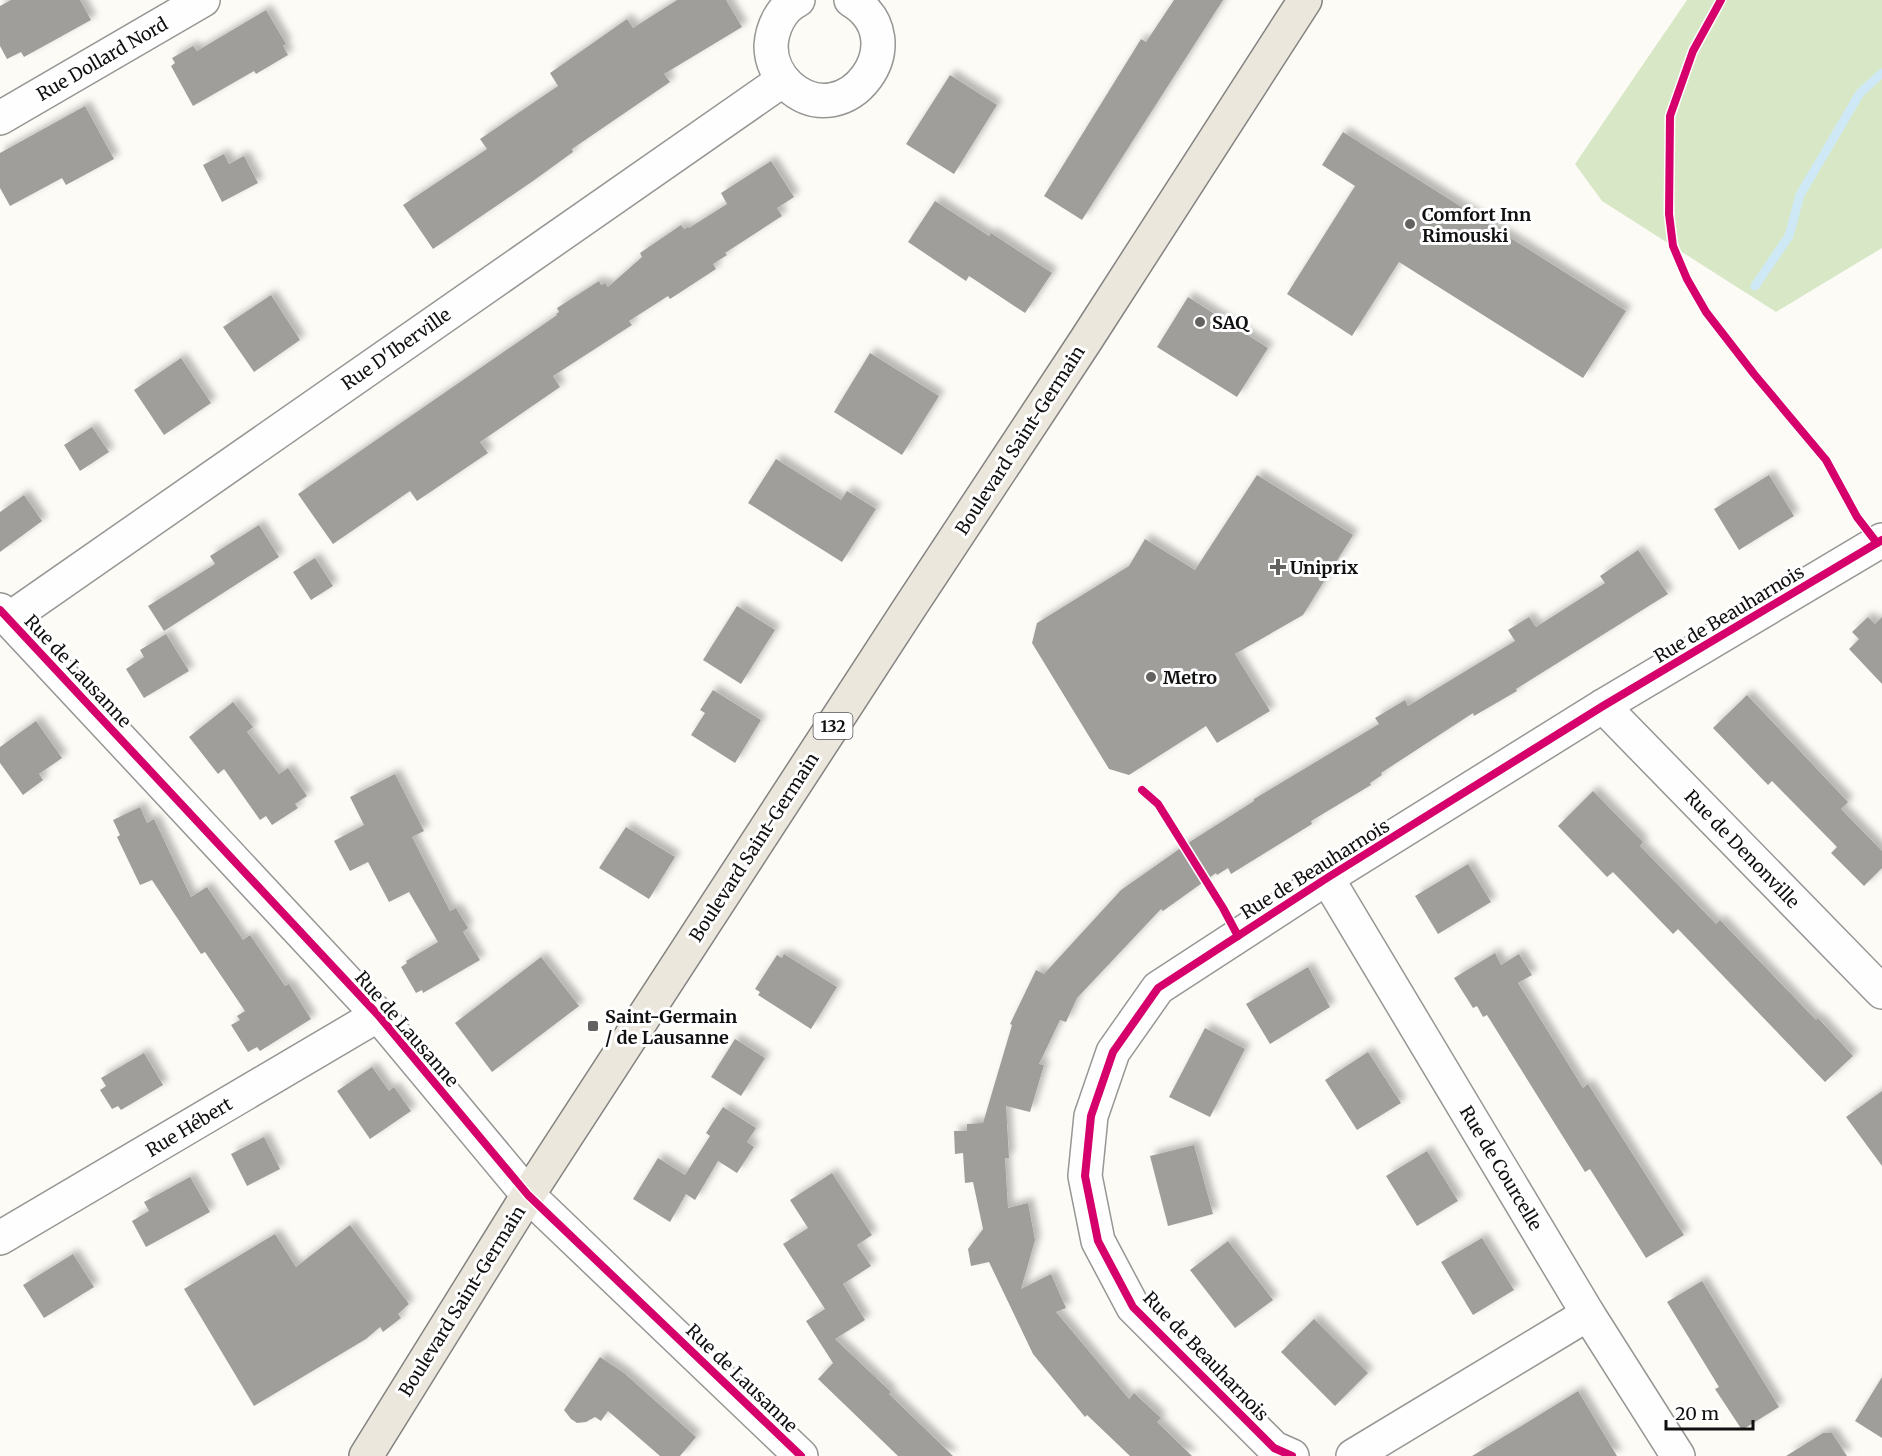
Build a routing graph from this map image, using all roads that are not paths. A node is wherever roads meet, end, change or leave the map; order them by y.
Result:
1 (203, 0) edge
2 (798, 0) edge
3 (851, 0) edge
4 (1305, 0) edge
5 (783, 80) junction
6 (0, 118) edge
7 (1882, 540) edge
8 (4, 615) edge
9 (1603, 706) junction
10 (1327, 878) junction
11 (1882, 992) edge
12 (378, 1015) junction
13 (528, 1195) junction
14 (0, 1238) edge
15 (1588, 1314) junction
16 (366, 1456) edge
17 (801, 1456) edge
18 (1292, 1456) edge
19 (1353, 1456) edge
20 (1678, 1456) edge

1 - 6 street, Rue Dollard Nord
2 - 5 street
3 - 5 street
4 - 13 main road, Boulevard Saint-Germain / 132
5 - 8 street, Rue D'Iberville
7 - 9 street, Rue de Beauharnois
8 - 12 street, Rue de Lausanne
9 - 10 street, Rue de Beauharnois
9 - 11 street, Rue de Denonville
10 - 15 street, Rue de Courcelle
10 - 18 street, Rue de Beauharnois
12 - 13 street, Rue de Lausanne
12 - 14 street, Rue Hébert
13 - 16 main road, Boulevard Saint-Germain / 132
13 - 17 street, Rue de Lausanne
15 - 19 street
15 - 20 street, Rue de Courcelle

